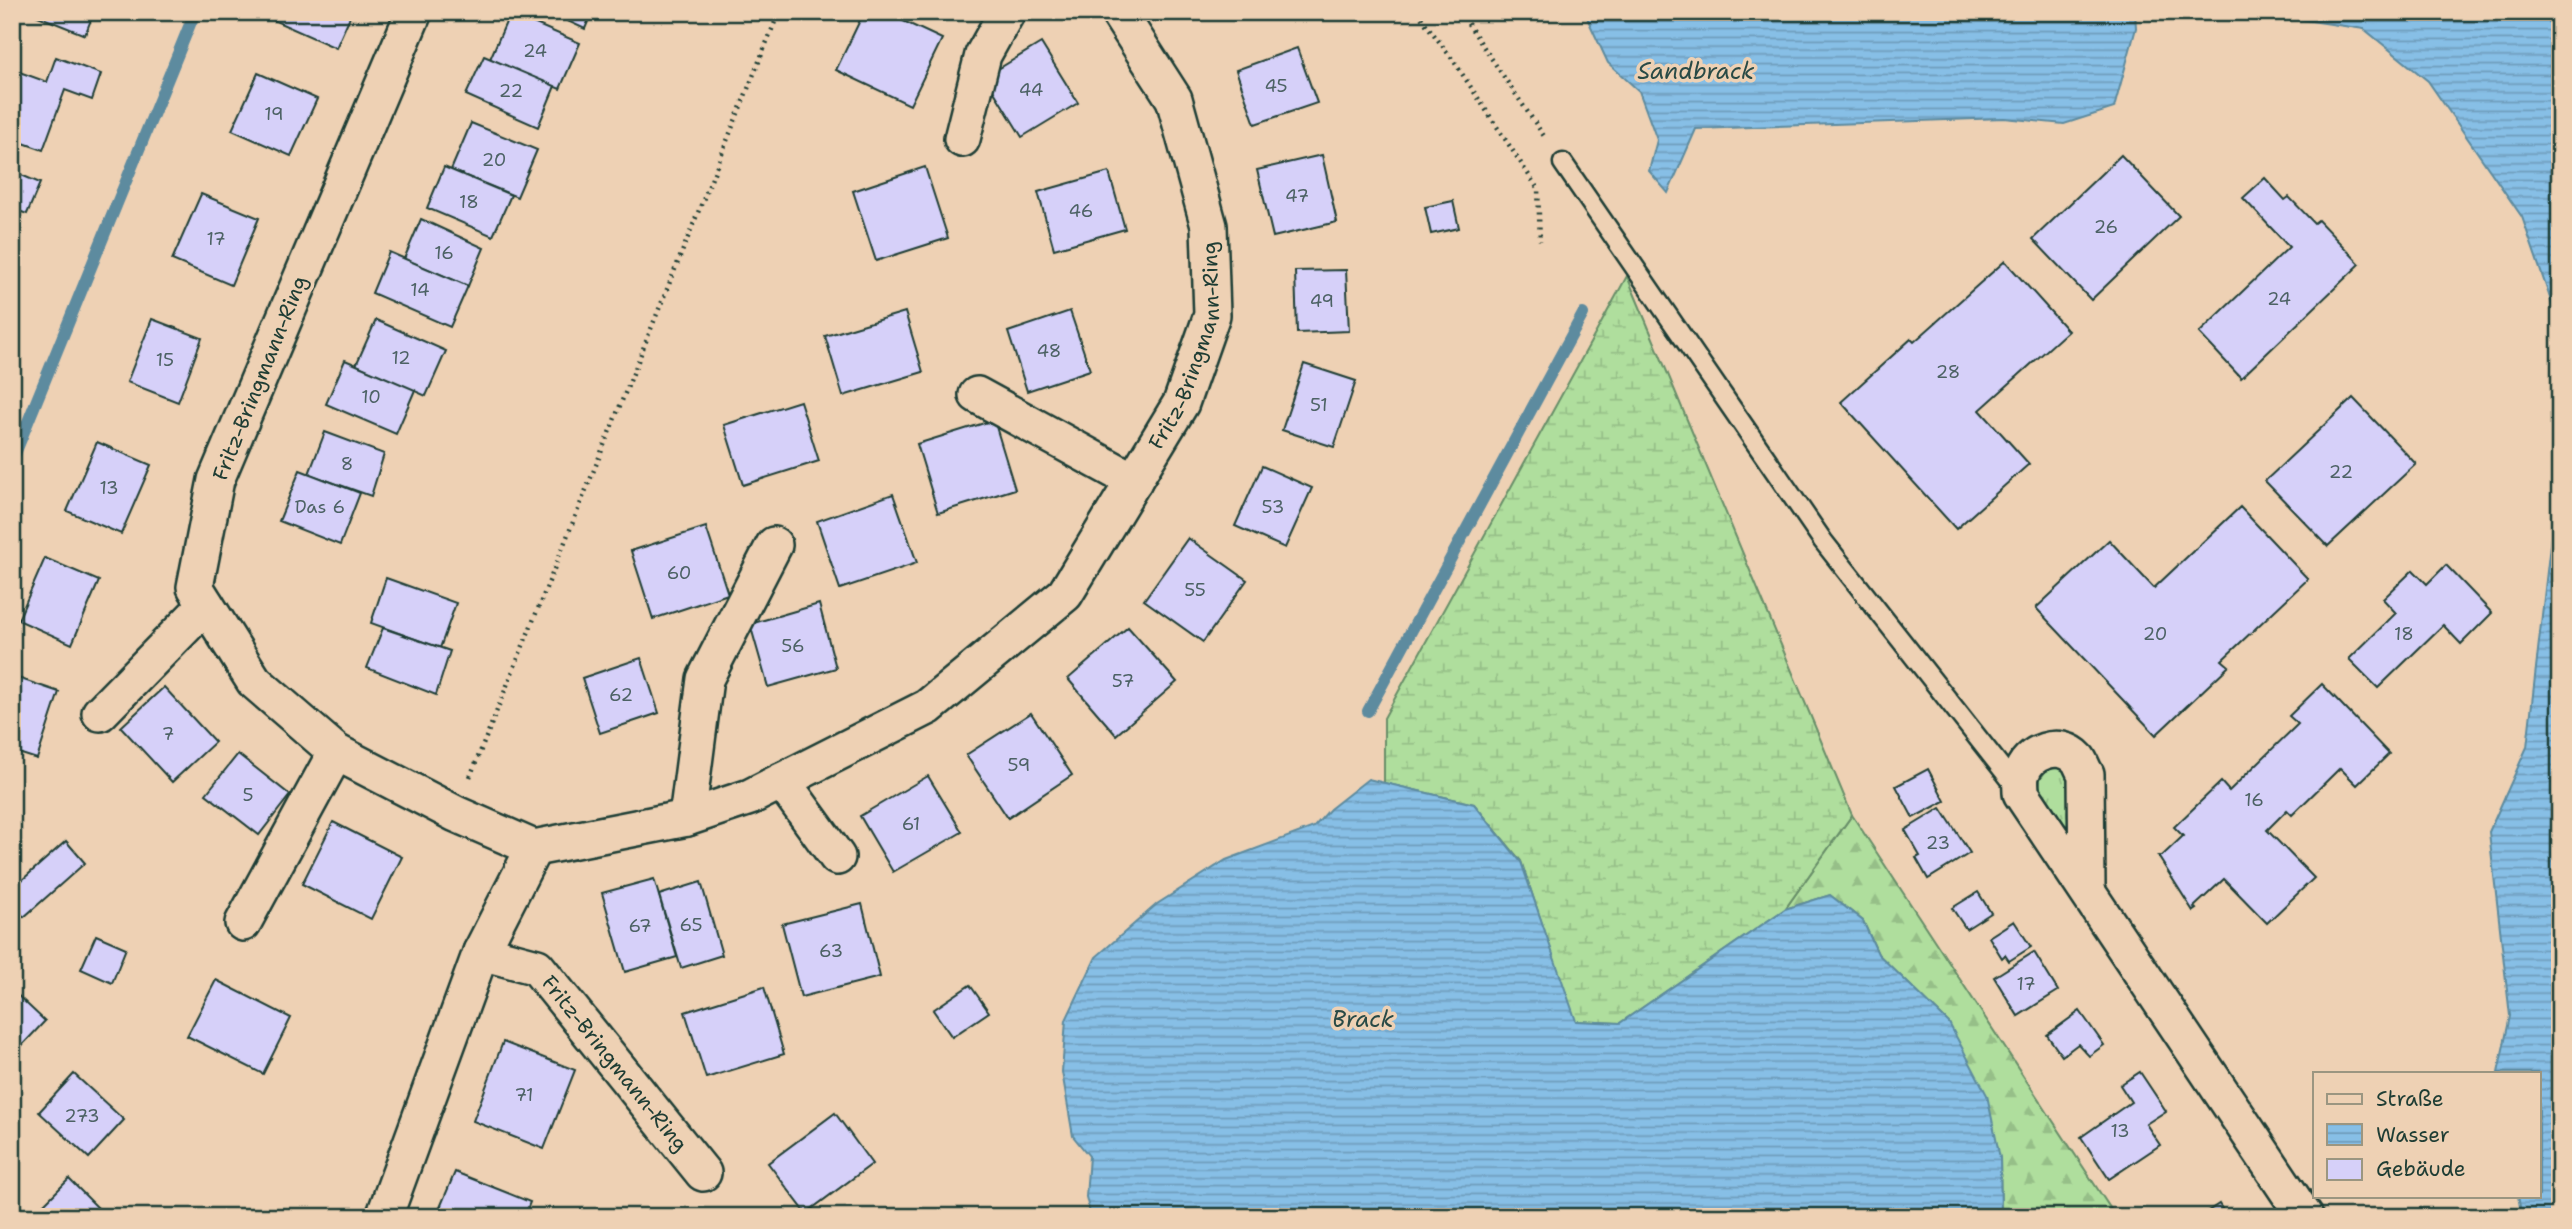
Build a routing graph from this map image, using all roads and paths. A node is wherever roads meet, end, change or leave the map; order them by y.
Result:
1 (414, 12) edge
2 (779, 12) edge
3 (1007, 12) edge
4 (1118, 12) edge
5 (1417, 12) edge
6 (1460, 12) edge
7 (962, 139) dead end
8 (1563, 163) joint
9 (1540, 241) dead end
10 (977, 396) dead end
11 (1134, 481) junction
12 (774, 545) dead end
13 (206, 606) junction
14 (100, 713) dead end
15 (336, 752) junction
16 (782, 780) junction
17 (2021, 793) junction
18 (456, 814) junction
19 (687, 818) junction
20 (534, 848) junction
21 (837, 857) dead end
22 (2087, 889) junction
23 (243, 923) dead end
24 (481, 952) junction
25 (703, 1173) dead end
26 (384, 1217) edge
27 (2305, 1217) edge

1 - 13 street, Fritz-Bringmann-Ring
2 - 18 path
3 - 7 street
4 - 11 street, Fritz-Bringmann-Ring
5 - 9 path
6 - 8 path
8 - 17 lane
10 - 11 street
11 - 16 street, Fritz-Bringmann-Ring
12 - 19 street
13 - 14 street
13 - 15 street, Fritz-Bringmann-Ring
15 - 18 street, Fritz-Bringmann-Ring
15 - 23 street
16 - 19 street, Fritz-Bringmann-Ring
16 - 21 street
17 - 22 street
17 - 22 street
18 - 20 street, Fritz-Bringmann-Ring
19 - 20 street, Fritz-Bringmann-Ring
20 - 24 street
22 - 27 street
24 - 25 street, Fritz-Bringmann-Ring
24 - 26 street

